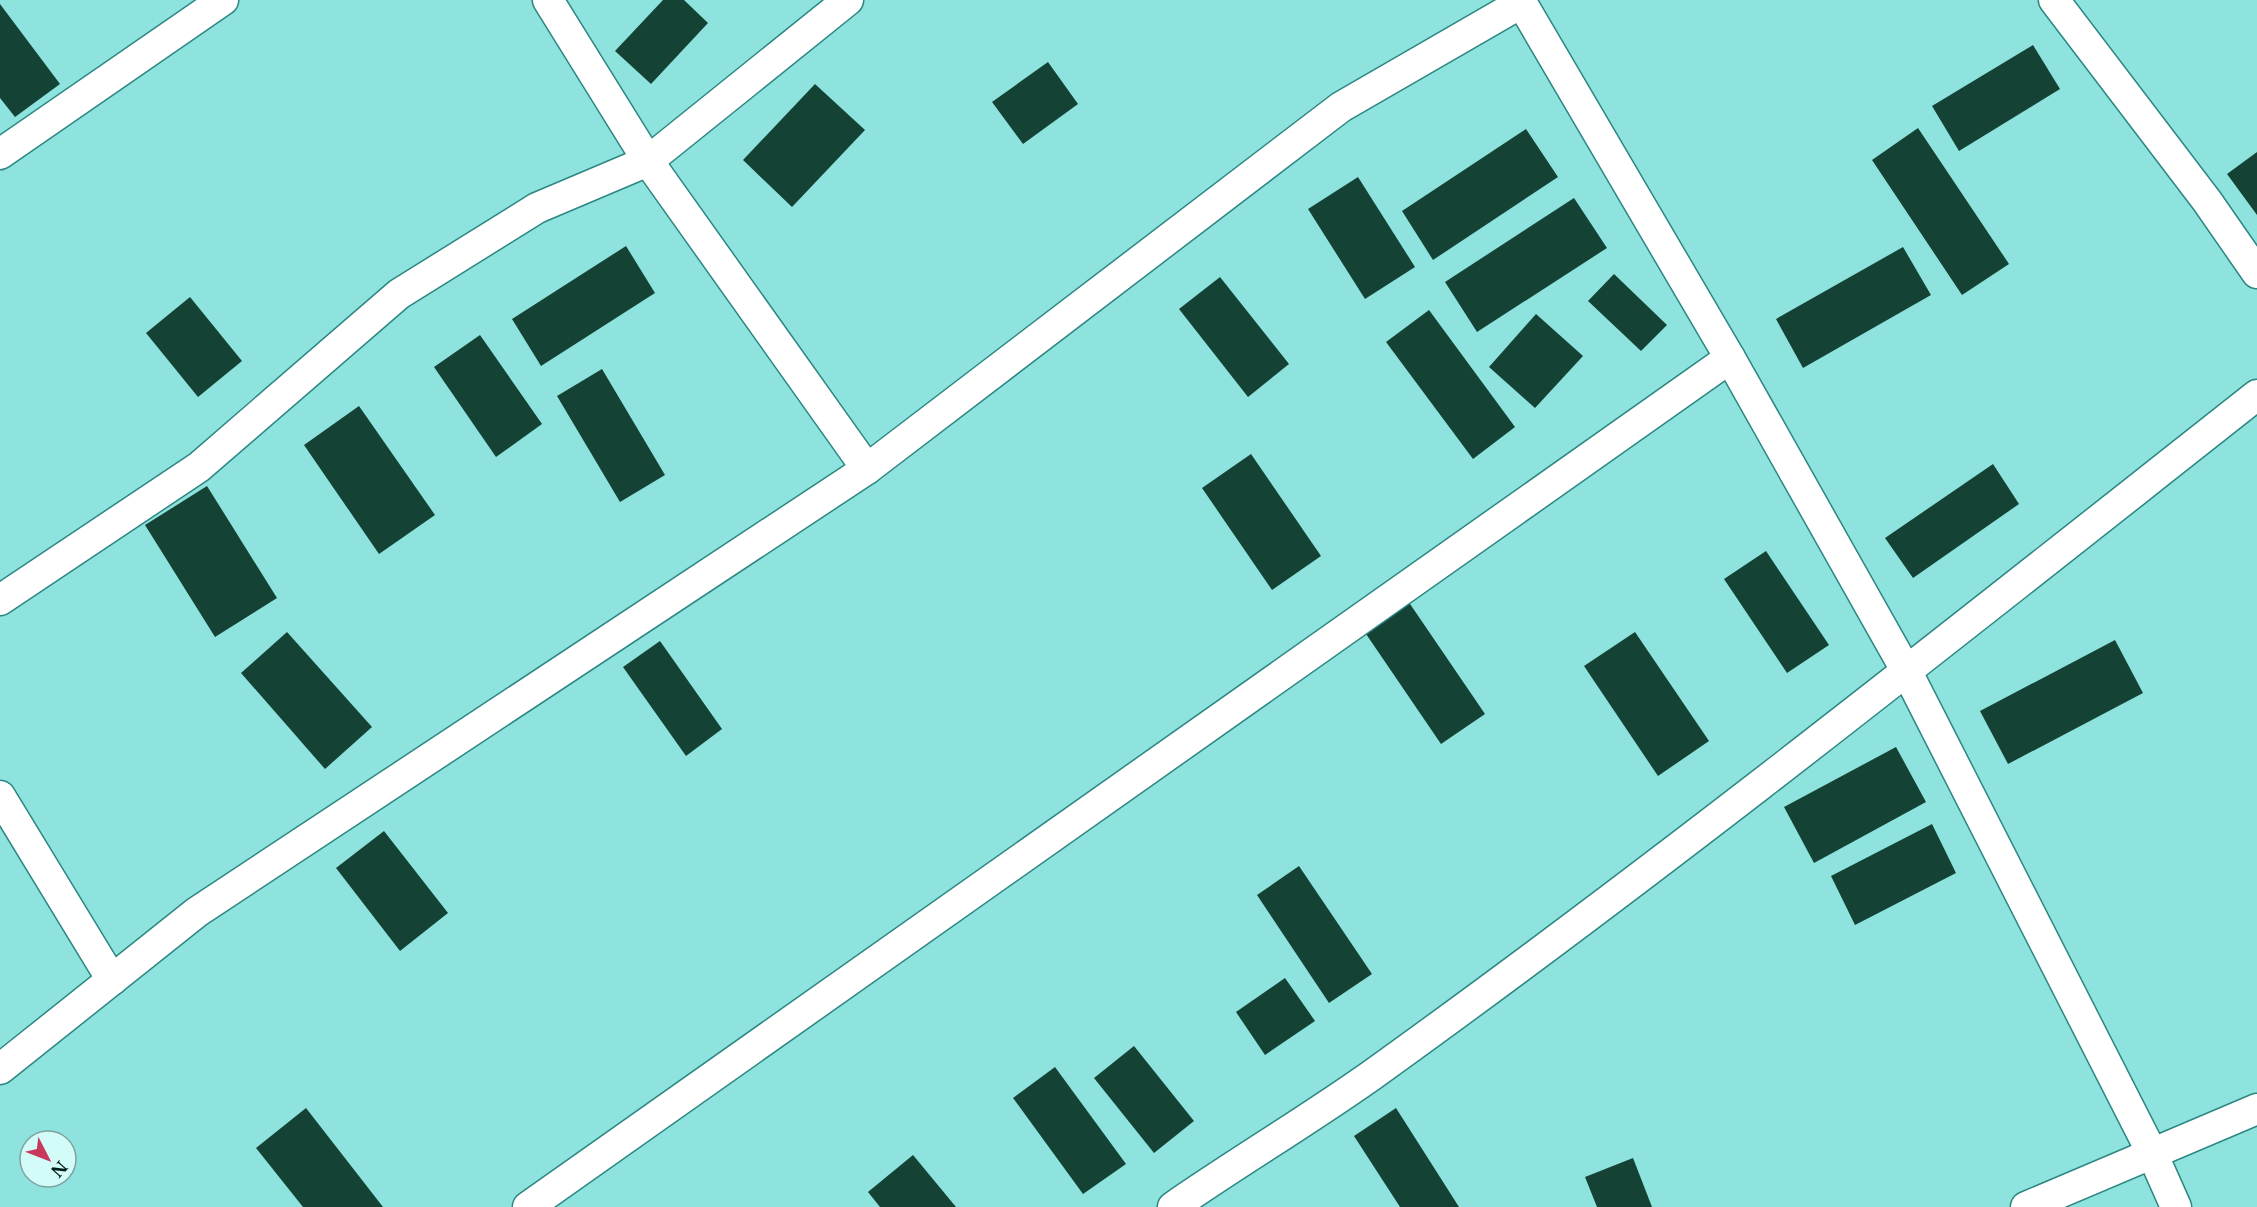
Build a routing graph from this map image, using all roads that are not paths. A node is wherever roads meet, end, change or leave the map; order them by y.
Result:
1 (223, 0) edge
2 (548, 0) edge
3 (848, 0) edge
4 (2054, 0) edge
5 (1520, 1) edge
6 (0, 154) edge
7 (648, 160) junction
8 (2257, 273) edge
9 (1730, 358) junction
10 (2257, 395) edge
11 (867, 469) junction
12 (0, 600) edge
13 (1907, 672) junction
14 (0, 796) edge
15 (112, 980) junction
16 (0, 1070) edge
17 (2257, 1109) edge
18 (2152, 1153) junction
19 (528, 1207) edge
20 (1173, 1207) edge
21 (2026, 1207) edge
22 (2176, 1207) edge

1 - 6 street
2 - 7 street
3 - 7 street
4 - 8 street
5 - 9 street
5 - 11 street
7 - 11 street
7 - 12 street
9 - 13 street
9 - 19 street
10 - 13 street
11 - 15 street
13 - 18 street
13 - 20 street
14 - 15 street
15 - 16 street
17 - 18 street
18 - 21 street
18 - 22 street

